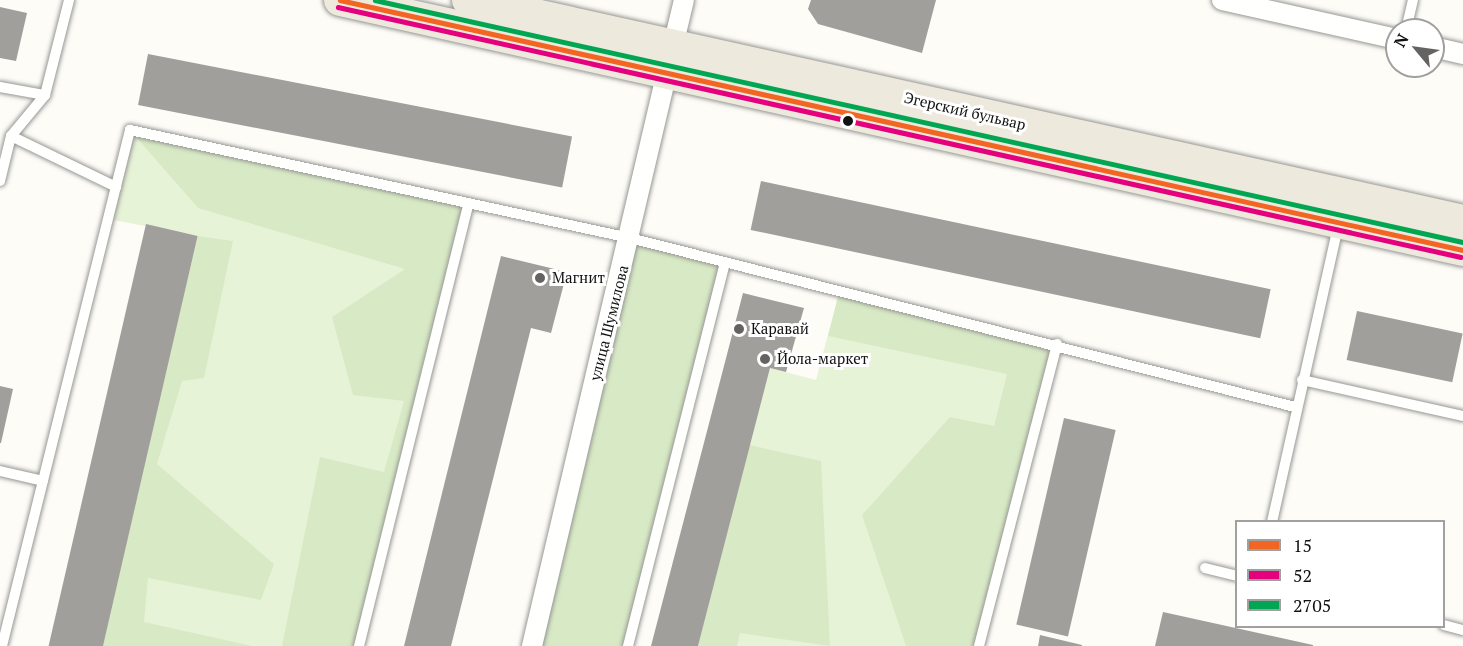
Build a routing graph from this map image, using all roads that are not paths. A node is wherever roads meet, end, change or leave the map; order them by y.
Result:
1 (69, 0) edge
2 (340, 0) edge
3 (468, 0) edge
4 (684, 0) edge
5 (1222, 0) edge
6 (1413, 0) edge
7 (1409, 18) edge
8 (1385, 36) edge
9 (1445, 50) edge
10 (1463, 54) edge
11 (670, 59) junction
12 (0, 87) edge
13 (45, 96) junction
14 (11, 136) junction
15 (0, 181) edge
16 (116, 187) junction
17 (469, 203) junction
18 (1342, 209) junction
19 (1463, 221) edge
20 (630, 238) junction
21 (1463, 250) edge
22 (725, 262) junction
23 (1057, 344) junction
24 (1302, 380) junction
25 (1295, 407) junction
26 (1463, 416) edge
27 (0, 471) edge
28 (43, 481) junction
29 (1272, 520) edge
30 (1205, 568) dead end
31 (1235, 576) edge
32 (1445, 626) edge
33 (1463, 630) edge
34 (2, 646) edge
35 (359, 646) edge
36 (532, 646) edge
37 (628, 646) edge
38 (979, 646) edge

1 - 13 lane
2 - 11 main road, Эгерский бульвар
3 - 11 main road, Эгерский бульвар
4 - 11 street, улица Шумилова
5 - 8 street
6 - 7 lane
9 - 10 street
11 - 18 main road, Эгерский бульвар
11 - 20 street, улица Шумилова
12 - 13 lane
13 - 14 lane
14 - 15 lane
14 - 16 lane
16 - 17 lane
16 - 28 lane
17 - 20 lane
17 - 35 lane
18 - 19 main road, Эгерский бульвар
18 - 21 main road, Эгерский бульвар
18 - 24 lane
20 - 22 lane
20 - 36 street, улица Шумилова
22 - 23 lane
22 - 37 lane
23 - 25 lane
23 - 38 lane
24 - 25 lane
24 - 26 lane
25 - 29 lane
27 - 28 lane
28 - 34 lane
30 - 31 lane
32 - 33 lane

